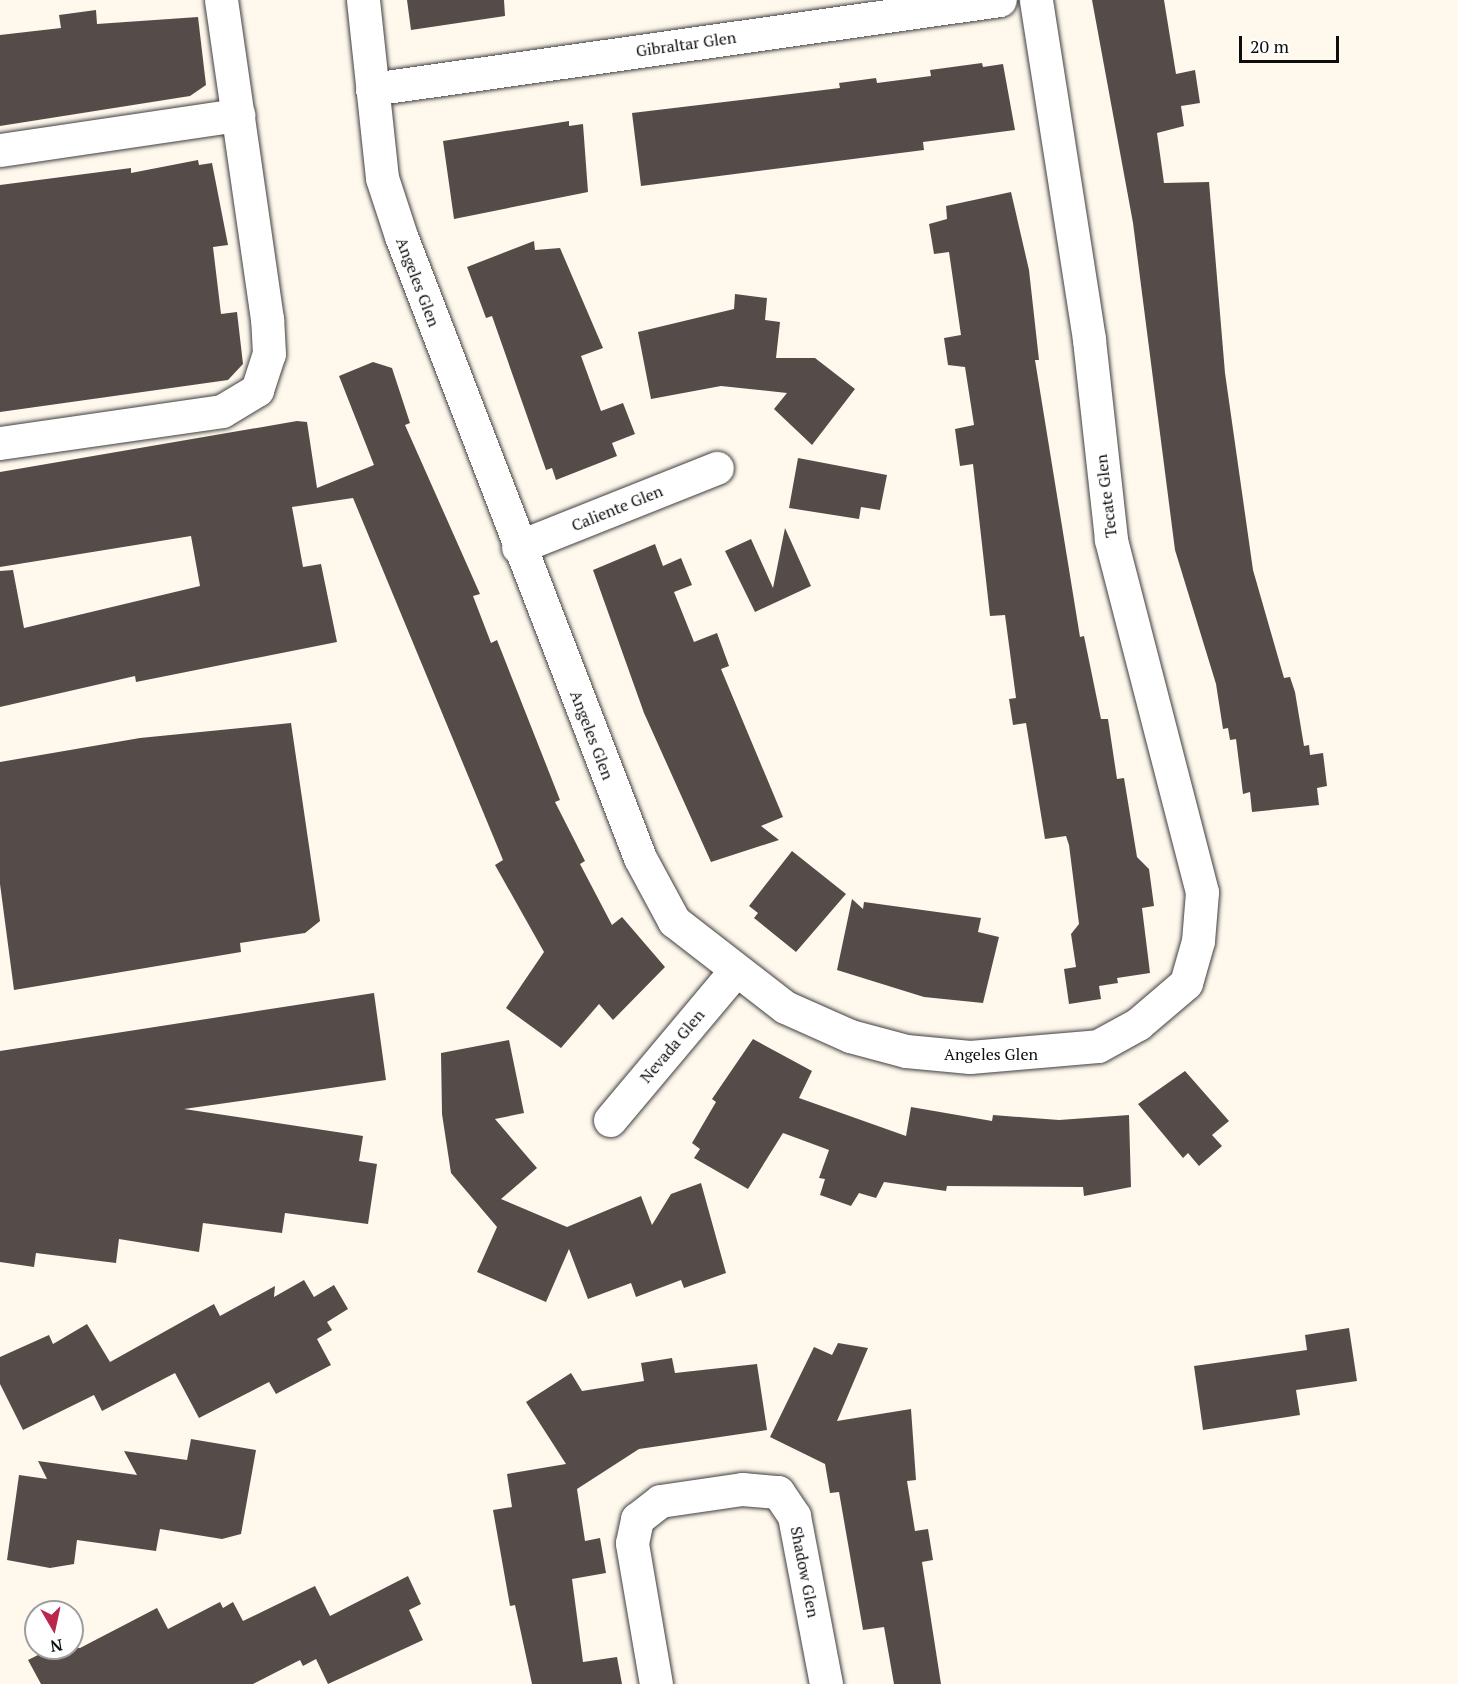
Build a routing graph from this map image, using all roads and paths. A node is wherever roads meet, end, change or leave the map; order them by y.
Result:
1 (221, 0) edge
2 (363, 0) edge
3 (1000, 0) edge
4 (1035, 0) edge
5 (372, 89) junction
6 (238, 115) junction
7 (0, 150) edge
8 (0, 443) edge
9 (717, 468) dead end
10 (518, 547) junction
11 (734, 972) junction
12 (1186, 983) joint
13 (610, 1120) dead end
14 (656, 1684) edge
15 (826, 1684) edge

1 - 6 street
2 - 5 street, Angeles Glen
3 - 5 street, Gibraltar Glen
4 - 12 street, Tecate Glen
5 - 10 street, Angeles Glen
6 - 7 street
6 - 8 street
9 - 10 street, Caliente Glen
10 - 11 street, Angeles Glen
11 - 12 street, Angeles Glen
11 - 13 street, Nevada Glen
14 - 15 street, Shadow Glen

